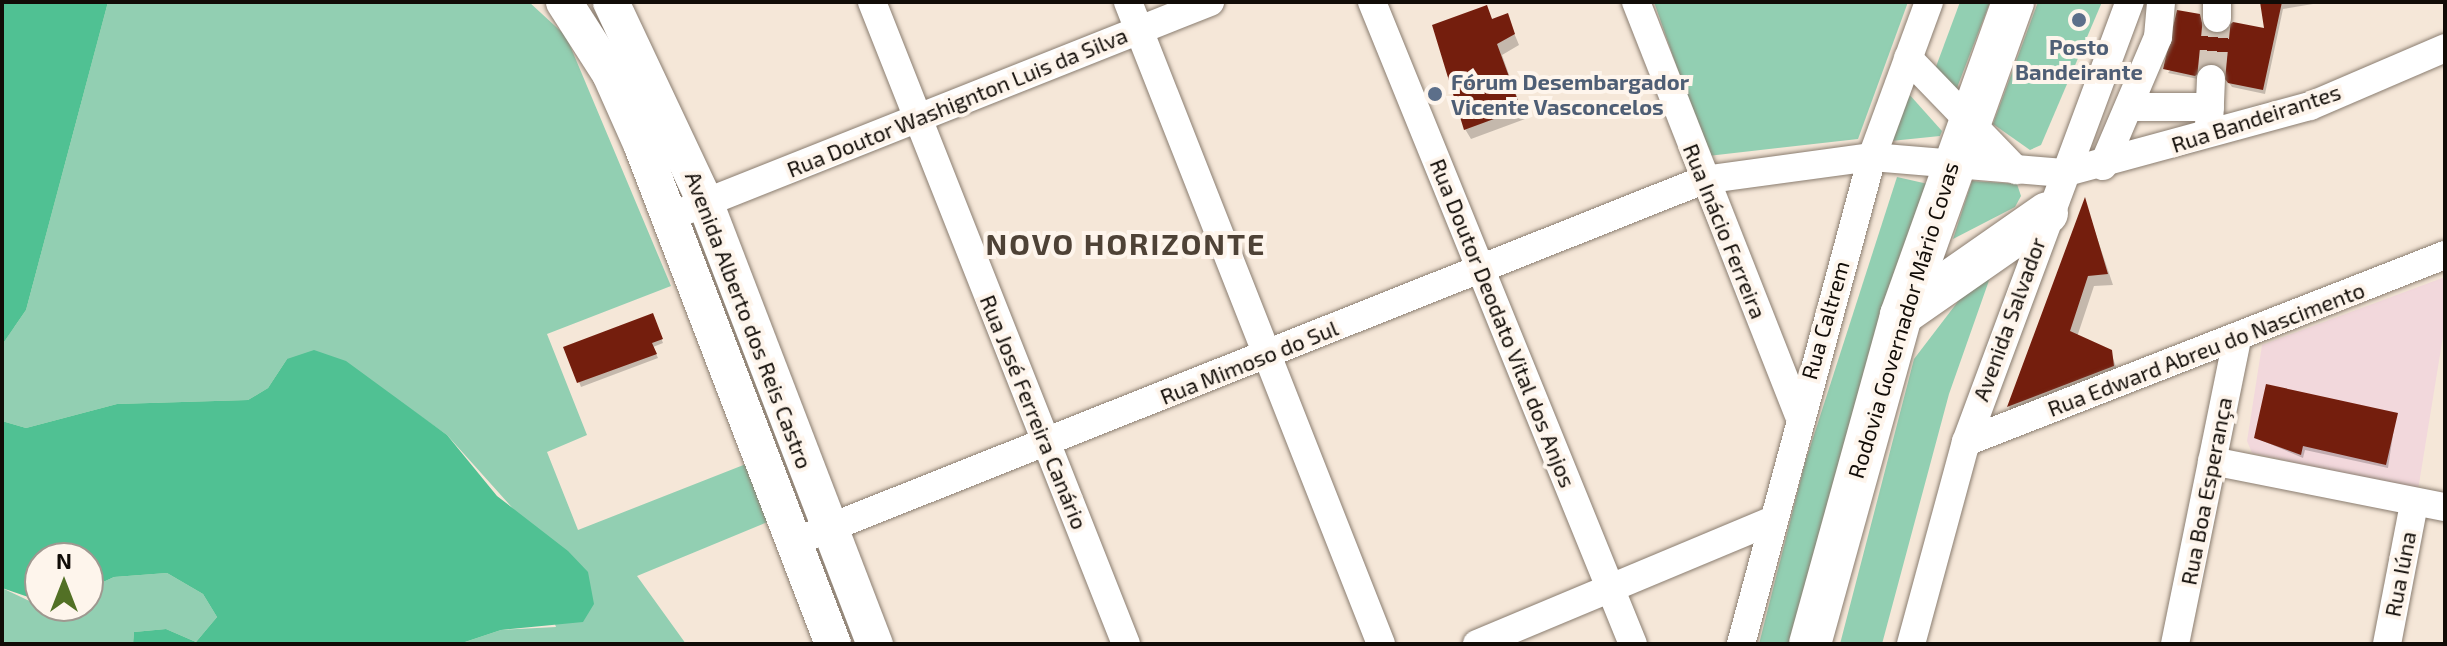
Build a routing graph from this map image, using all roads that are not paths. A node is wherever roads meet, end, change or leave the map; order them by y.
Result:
1 (611, 2) edge
2 (872, 2) edge
3 (1128, 2) edge
4 (1210, 2) edge
5 (1372, 2) edge
6 (1636, 2) edge
7 (1929, 2) edge
8 (2013, 2) edge
9 (2130, 2) edge
10 (2161, 2) edge
11 (571, 4) edge
12 (1139, 30) junction
13 (2445, 48) edge
14 (1908, 58) junction
15 (2132, 107) junction
16 (2210, 107) junction
17 (917, 119) junction
18 (1966, 123) junction
19 (1872, 157) junction
20 (1952, 163) junction
21 (2103, 166) junction
22 (2016, 170) junction
23 (2063, 173) junction
24 (1703, 180) junction
25 (705, 202) junction
26 (2047, 213) junction
27 (671, 217) junction
28 (2445, 255) edge
29 (1481, 268) junction
30 (1901, 315) junction
31 (2237, 338) junction
32 (1264, 355) junction
33 (1798, 414) junction
34 (1966, 442) junction
35 (1048, 444) junction
36 (2212, 461) junction
37 (2414, 504) junction
38 (2445, 507) edge
39 (1773, 520) junction
40 (830, 528) junction
41 (794, 542) junction
42 (1610, 590) junction
43 (833, 644) edge
44 (875, 644) edge
45 (1126, 644) edge
46 (1381, 644) edge
47 (1477, 644) edge
48 (1633, 644) edge
49 (1741, 644) edge
50 (1810, 644) edge
51 (1911, 644) edge
52 (2175, 644) edge
53 (2387, 644) edge

1 - 25 main road, Avenida Alberto dos Reis Castro
2 - 17 street, Rua José Ferreira Canário
3 - 12 street
4 - 12 street, Rua Doutor Washignton Luis da Silva
5 - 29 street, Rua Doutor Deodato Vital dos Anjos
6 - 24 street, Rua Inácio Ferreira
7 - 14 street, Rua Caltrem
8 - 18 highway, Rodovia Governador Mário Covas
9 - 23 street, Avenida Salvador
10 - 15 street
11 - 27 main road, Avenida Alberto dos Reis Castro
12 - 17 street, Rua Doutor Washignton Luis da Silva
12 - 32 street
13 - 16 street, Rua Bandeirantes
14 - 18 street
14 - 19 street, Rua Caltrem
15 - 16 street
15 - 21 street
16 - 21 street, Rua Bandeirantes
17 - 25 street, Rua Doutor Washignton Luis da Silva
17 - 35 street, Rua José Ferreira Canário
18 - 20 highway, Rodovia Governador Mário Covas
18 - 22 street
19 - 20 street, Rua Bandeirantes
19 - 24 street, Rua Mimoso do Sul
19 - 33 street, Rua Caltrem
20 - 22 street, Rua Bandeirantes
20 - 30 highway, Rodovia Governador Mário Covas
21 - 23 street, Rua Bandeirantes
22 - 23 street, Rua Bandeirantes
23 - 26 street, Avenida Salvador
24 - 29 street, Rua Mimoso do Sul
24 - 33 street, Rua Inácio Ferreira
25 - 27 street, Rua Doutor Washignton Luis da Silva
25 - 40 main road, Avenida Alberto dos Reis Castro
26 - 30 highway
26 - 34 street, Avenida Salvador
27 - 41 main road, Avenida Alberto dos Reis Castro
28 - 31 street, Rua Edward Abreu do Nascimento
29 - 32 street, Rua Mimoso do Sul
29 - 42 street, Rua Doutor Deodato Vital dos Anjos
30 - 50 highway, Rodovia Governador Mário Covas
31 - 34 street, Rua Edward Abreu do Nascimento
31 - 36 street, Rua Boa Esperança
32 - 35 street, Rua Mimoso do Sul
32 - 46 street
33 - 39 street, Rua Caltrem
34 - 51 street, Avenida Salvador
35 - 40 street, Rua Mimoso do Sul
35 - 45 street, Rua José Ferreira Canário
36 - 37 street
36 - 52 street, Rua Boa Esperança
37 - 38 street
37 - 53 street, Rua Iúna
39 - 42 street
39 - 49 street, Rua Caltrem
40 - 41 street, Rua Mimoso do Sul
40 - 44 main road, Avenida Alberto dos Reis Castro
41 - 43 main road, Avenida Alberto dos Reis Castro
42 - 47 street
42 - 48 street, Rua Doutor Deodato Vital dos Anjos

